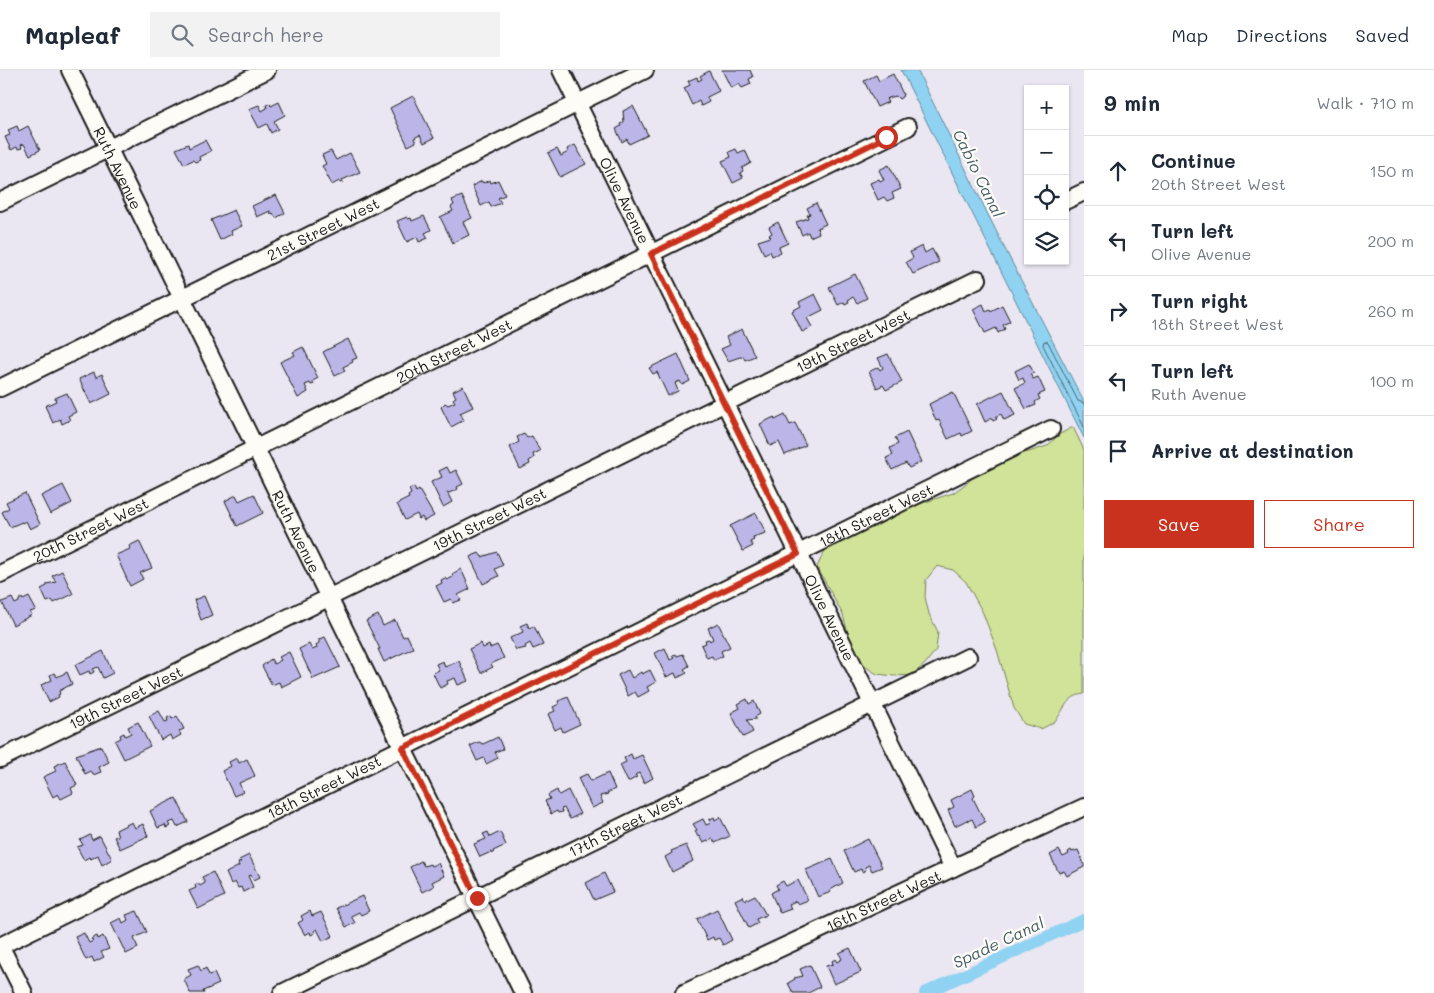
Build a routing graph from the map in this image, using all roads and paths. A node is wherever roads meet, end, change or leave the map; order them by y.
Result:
1 (70, 70) edge
2 (267, 70) edge
3 (561, 70) edge
4 (645, 70) edge
5 (577, 104) junction
6 (908, 127) dead end
7 (108, 148) junction
8 (1084, 192) edge
9 (1069, 199) edge
10 (0, 202) edge
11 (651, 254) junction
12 (978, 279) dead end
13 (182, 298) junction
14 (0, 388) edge
15 (725, 404) junction
16 (1052, 429) dead end
17 (256, 448) junction
18 (798, 554) junction
19 (0, 574) edge
20 (329, 598) junction
21 (968, 657) dead end
22 (872, 704) junction
23 (403, 748) junction
24 (0, 759) edge
25 (1084, 807) edge
26 (954, 868) junction
27 (477, 898) junction
28 (0, 946) edge
29 (24, 993) edge
30 (282, 993) edge
31 (523, 993) edge
32 (684, 993) edge

1 - 7 street, Ruth Avenue
2 - 7 street
3 - 5 street, Olive Avenue
4 - 5 street, 21st Street West
5 - 11 street, Olive Avenue
5 - 13 street, 21st Street West
6 - 11 street, 20th Street West
7 - 10 street
7 - 13 street, Ruth Avenue
8 - 9 street
11 - 15 street, Olive Avenue
11 - 17 street, 20th Street West
12 - 15 street, 19th Street West
13 - 14 street, 21st Street West
13 - 17 street, Ruth Avenue
15 - 18 street, Olive Avenue
15 - 20 street, 19th Street West
16 - 18 street, 18th Street West
17 - 19 street, 20th Street West
17 - 20 street, Ruth Avenue
18 - 22 street, Olive Avenue
18 - 23 street, 18th Street West
20 - 23 street, Ruth Avenue
20 - 24 street, 19th Street West
21 - 22 street, 17th Street West
22 - 26 street, Olive Avenue
22 - 27 street, 17th Street West
23 - 27 street, Ruth Avenue
23 - 28 street, 18th Street West
25 - 26 street, 16th Street West
26 - 32 street, 16th Street West
27 - 30 street, 17th Street West
27 - 31 street, Ruth Avenue
28 - 29 street

